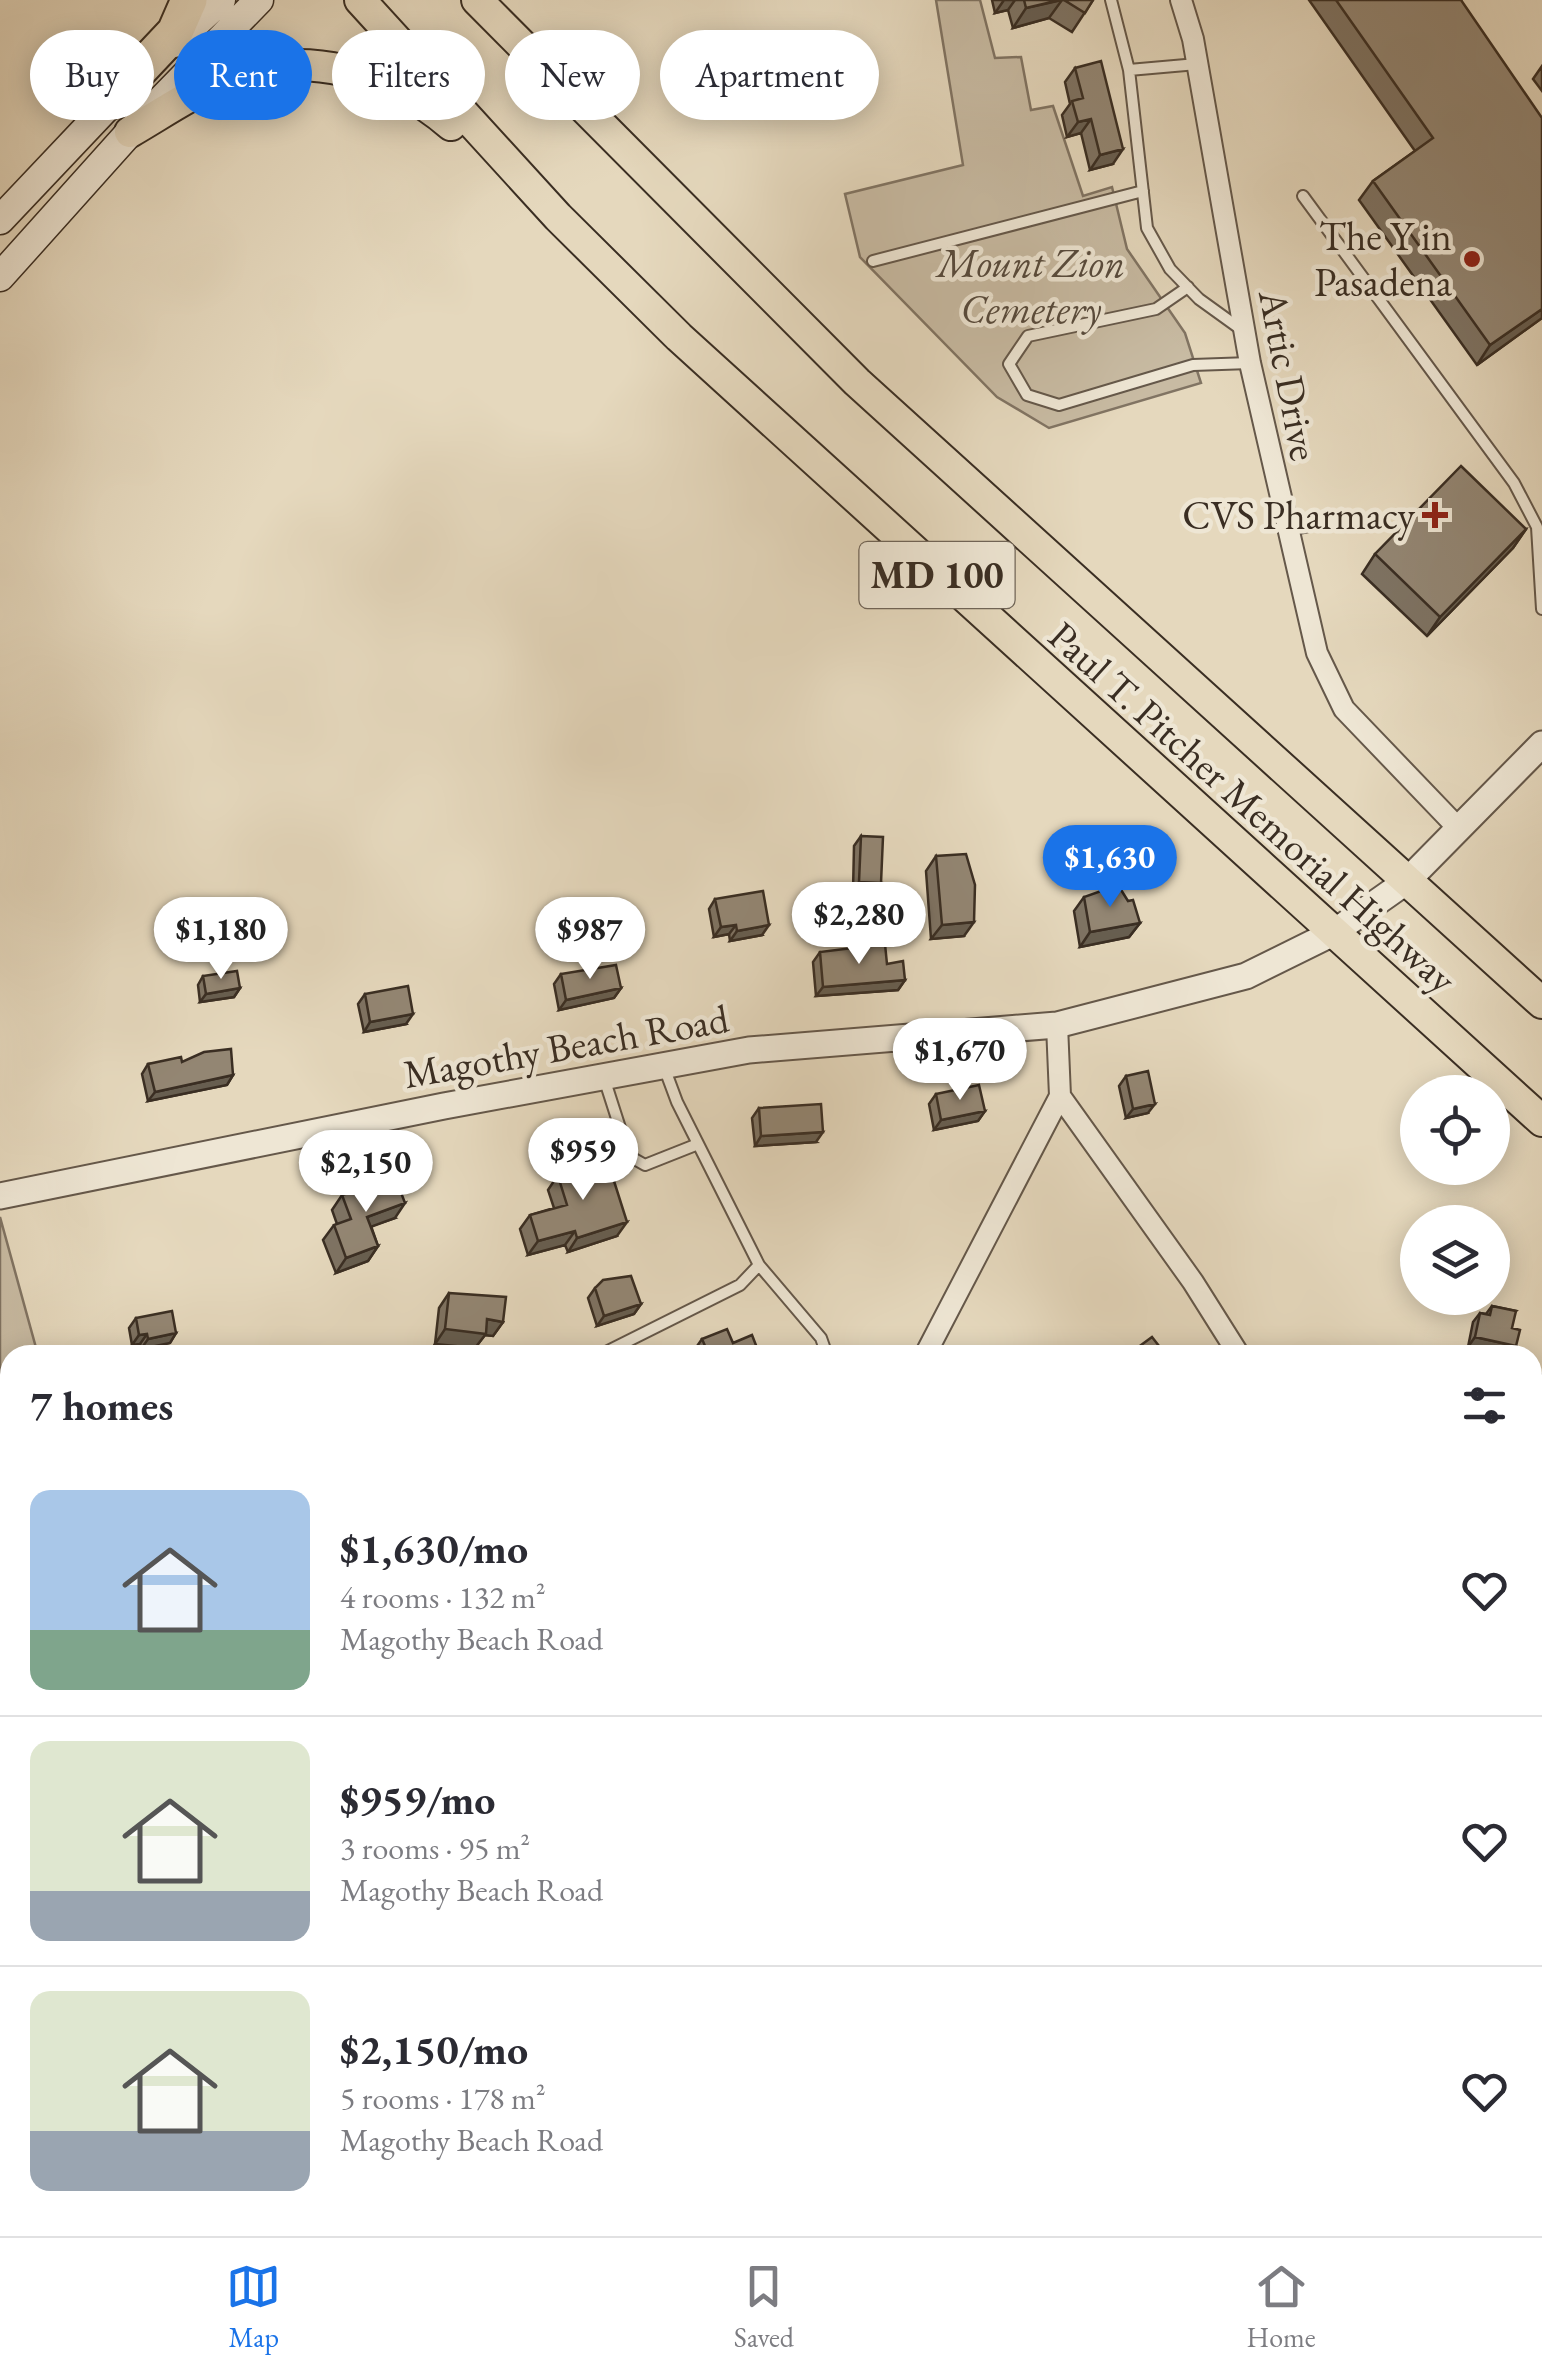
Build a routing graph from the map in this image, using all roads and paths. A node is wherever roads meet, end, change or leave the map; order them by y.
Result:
1 (189, 0) edge
2 (220, 0) edge
3 (259, 0) edge
4 (360, 0) edge
5 (477, 0) edge
6 (503, 0) edge
7 (1110, 0) edge
8 (1181, 0) edge
9 (154, 54) edge
10 (154, 61) edge
11 (1198, 64) junction
12 (1128, 70) junction
13 (92, 120) edge
14 (130, 132) junction
15 (614, 140) junction
16 (1142, 191) junction
17 (1303, 196) dead end
18 (558, 217) junction
19 (0, 220) edge
20 (872, 261) dead end
21 (0, 277) edge
22 (1188, 287) junction
23 (1244, 332) junction
24 (1250, 363) junction
25 (1338, 520) dead end
26 (1286, 530) junction
27 (1542, 609) edge
28 (1542, 744) edge
29 (1460, 830) junction
30 (1407, 881) junction
31 (1333, 933) junction
32 (1542, 1002) edge
33 (1057, 1024) junction
34 (664, 1066) junction
35 (604, 1077) junction
36 (1060, 1096) junction
37 (1542, 1121) edge
38 (698, 1144) junction
39 (0, 1196) edge
40 (759, 1265) junction
41 (620, 1345) edge
42 (823, 1345) edge
43 (930, 1345) edge
44 (1233, 1345) edge

1 - 9 highway
2 - 10 main road
3 - 14 main road
4 - 18 main road, Paul T. Pitcher Memorial Highway / MD 100
5 - 15 main road, Paul T. Pitcher Memorial Highway / MD 100
6 - 15 main road
7 - 12 lane
8 - 11 street, Artic Drive
11 - 12 lane
11 - 23 street, Artic Drive
12 - 16 lane
13 - 19 main road
14 - 18 main road
14 - 21 main road
15 - 30 main road, Paul T. Pitcher Memorial Highway / MD 100
16 - 20 lane
16 - 22 lane
17 - 27 lane
18 - 31 main road, Paul T. Pitcher Memorial Highway / MD 100
22 - 23 lane
22 - 24 lane
23 - 24 street, Artic Drive
24 - 26 street, Artic Drive
25 - 26 lane
26 - 29 street, Artic Drive
28 - 29 street, Magothy Beach Road
29 - 30 street, Magothy Beach Road
30 - 31 street, Magothy Beach Road
30 - 32 main road, Paul T. Pitcher Memorial Highway / MD 100
31 - 33 street, Magothy Beach Road
31 - 37 main road, Paul T. Pitcher Memorial Highway / MD 100
33 - 34 street, Magothy Beach Road
33 - 36 street
34 - 35 street, Magothy Beach Road
34 - 38 lane
35 - 38 lane
35 - 39 street, Magothy Beach Road
36 - 43 street
36 - 44 street
38 - 40 lane
40 - 41 lane
40 - 42 lane

